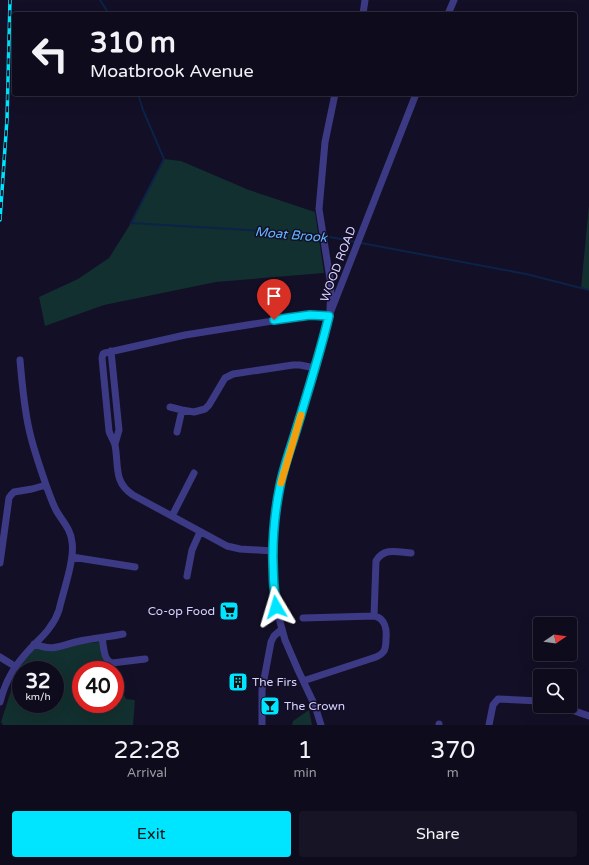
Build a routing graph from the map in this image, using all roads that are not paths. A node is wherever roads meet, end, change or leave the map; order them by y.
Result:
1 (364, 0) edge
2 (454, 0) edge
3 (363, 12) edge
4 (449, 12) edge
5 (335, 96) edge
6 (415, 96) edge
7 (329, 316) junction
8 (20, 360) dead end
9 (315, 368) junction
10 (170, 407) dead end
11 (182, 410) junction
12 (177, 432) dead end
13 (194, 473) dead end
14 (46, 485) junction
15 (172, 516) junction
16 (200, 532) junction
17 (273, 551) junction
18 (411, 553) dead end
19 (72, 557) junction
20 (0, 562) edge
21 (135, 567) dead end
22 (187, 576) dead end
23 (374, 616) junction
24 (302, 618) dead end
25 (282, 629) junction
26 (123, 634) dead end
27 (102, 638) junction
28 (34, 644) junction
29 (0, 658) edge
30 (145, 659) dead end
31 (21, 661) edge
32 (12, 665) edge
33 (12, 672) edge
34 (304, 681) junction
35 (533, 701) edge
36 (0, 702) edge
37 (577, 712) edge
38 (589, 716) edge
39 (262, 725) edge
40 (321, 725) edge
41 (489, 725) edge

1 - 3 street
2 - 4 street
5 - 7 street
6 - 7 street, WOOD ROAD
7 - 9 street, WOOD ROAD
7 - 15 street
8 - 14 street
9 - 11 street
9 - 17 street, WOOD ROAD
10 - 11 street
11 - 12 street
13 - 15 street
14 - 19 street
14 - 20 street
15 - 16 street
16 - 17 street
16 - 22 street
17 - 25 street, WOOD ROAD
18 - 23 street
19 - 21 street
19 - 28 street
23 - 24 street
23 - 34 street
25 - 34 street, WOOD ROAD
25 - 39 street
26 - 27 street
27 - 28 street
27 - 30 street
28 - 31 street
29 - 32 street
33 - 36 street
34 - 40 street, WOOD ROAD
35 - 41 street
37 - 38 street

